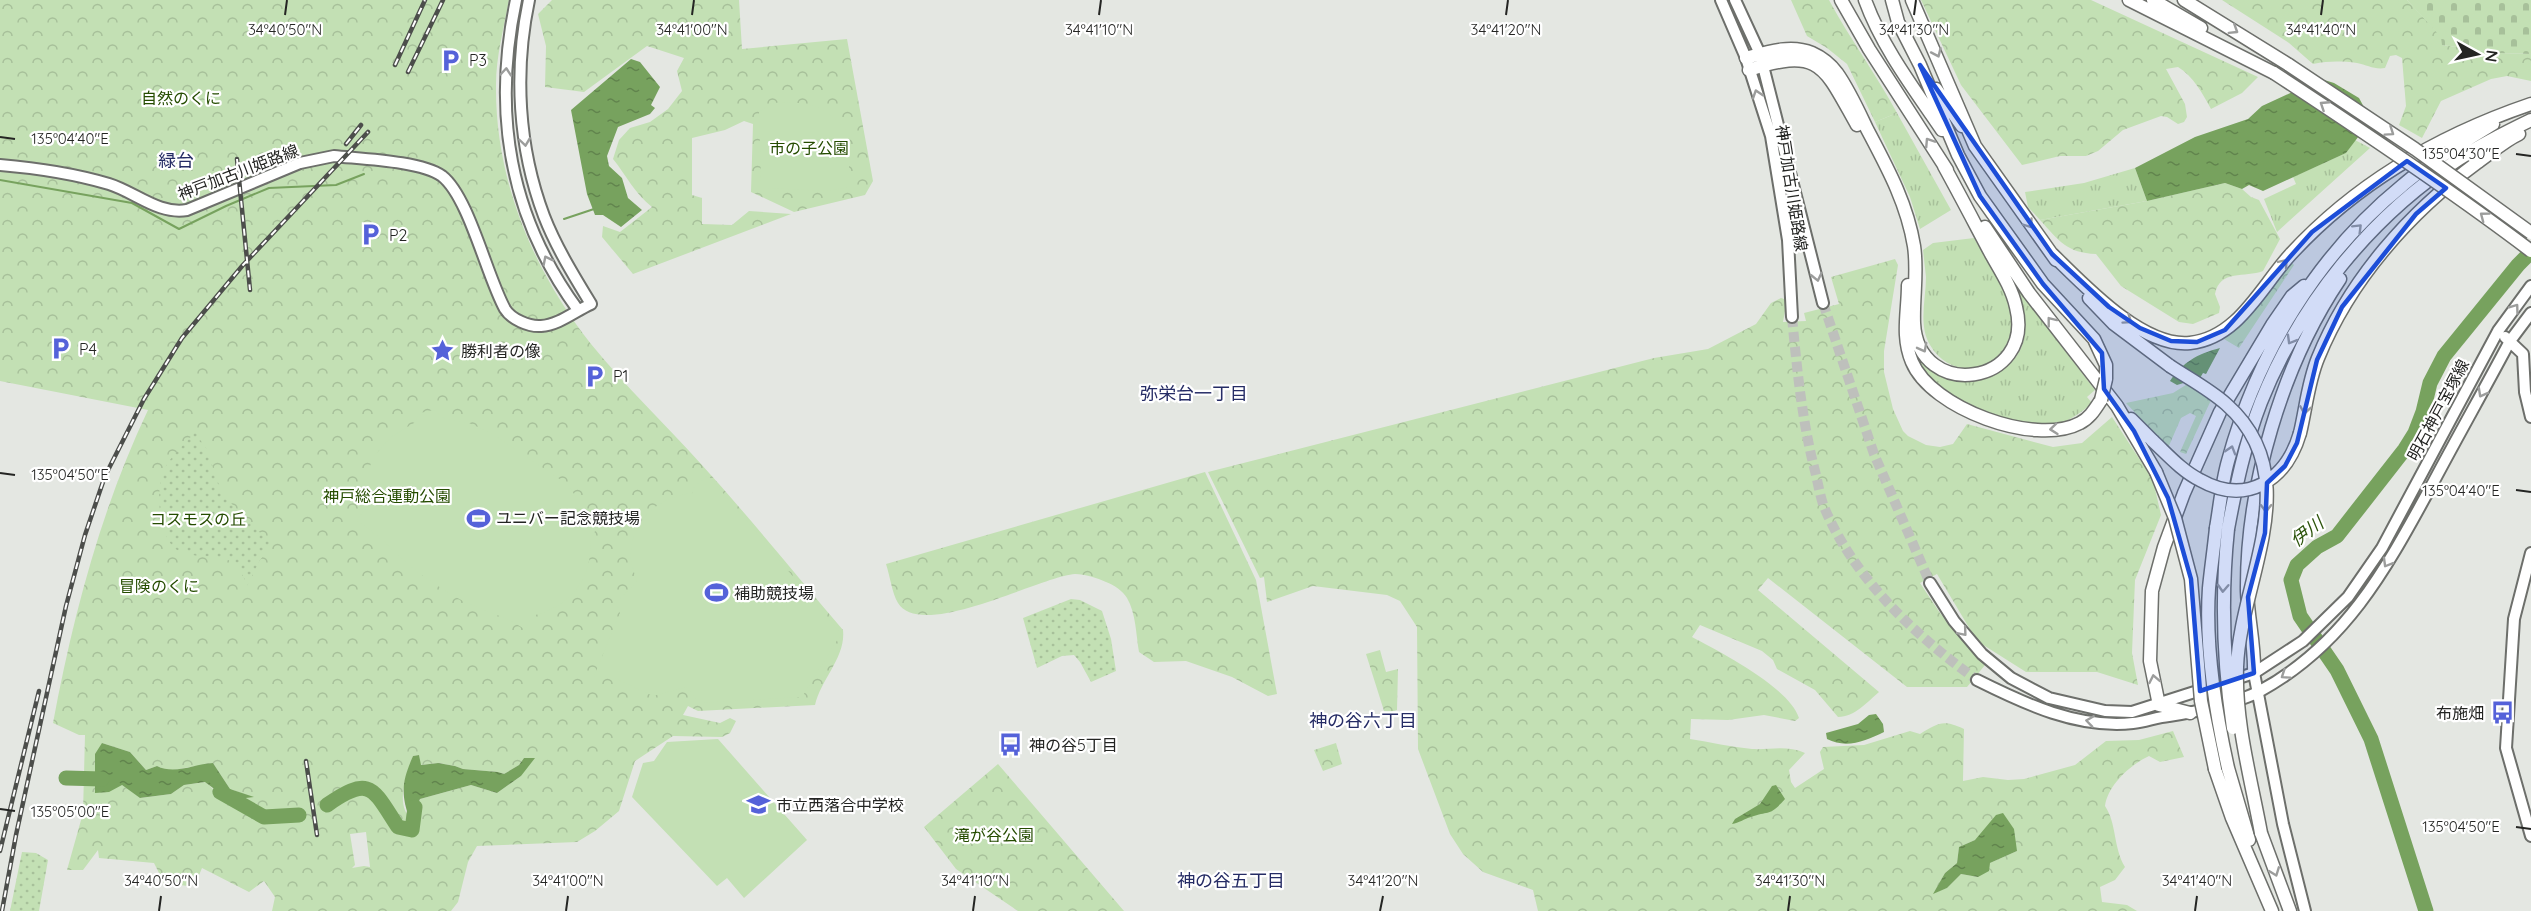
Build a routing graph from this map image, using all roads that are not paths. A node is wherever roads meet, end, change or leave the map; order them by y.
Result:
1 (516, 0) edge
2 (529, 0) edge
3 (1721, 0) edge
4 (1735, 0) edge
5 (1841, 0) edge
6 (1847, 0) edge
7 (1865, 0) edge
8 (1892, 0) edge
9 (1912, 0) edge
10 (2129, 0) edge
11 (2153, 0) edge
12 (2184, 0) edge
13 (1856, 27) junction
14 (1762, 59) junction
15 (1748, 64) junction
16 (1920, 66) junction
17 (2274, 73) junction
18 (2531, 105) edge
19 (2531, 120) edge
20 (2531, 129) edge
21 (1976, 146) junction
22 (1958, 154) junction
23 (0, 165) edge
24 (1944, 166) junction
25 (2432, 179) junction
26 (2372, 231) junction
27 (2531, 233) edge
28 (2531, 251) edge
29 (2052, 254) junction
30 (2324, 267) junction
31 (2531, 286) edge
32 (1823, 303) tunnel mouth
33 (578, 310) junction
34 (2531, 313) edge
35 (1792, 317) tunnel mouth
36 (2498, 331) junction
37 (2510, 341) junction
38 (2117, 406) junction
39 (2531, 417) edge
40 (2222, 528) junction
41 (2531, 553) edge
42 (1930, 583) tunnel mouth
43 (2254, 673) junction
44 (1977, 680) tunnel mouth
45 (2258, 693) junction
46 (2159, 705) junction
47 (2190, 713) junction
48 (2261, 833) junction
49 (2531, 836) edge
50 (2274, 911) edge
51 (2290, 911) edge
52 (2305, 911) edge

33 -> 1 main road
2 -> 33 main road, 神戸加古川姫路線
3 - 15 main road, 神戸加古川姫路線
4 - 14 main road, 神戸加古川姫路線
5 - 13 highway
6 - 13 highway
7 - 22 highway
8 - 16 highway
9 -> 21 highway
10 - 17 highway
11 - 17 highway
12 -> 27 highway, bridge
24 -> 13 highway
14 - 15 highway
22 -> 14 highway, bridge
14 -> 24 highway
14 -> 32 main road, 神戸加古川姫路線
35 -> 15 main road, 神戸加古川姫路線
16 - 21 highway
16 - 22 highway
25 -> 17 highway, bridge
29 -> 18 highway
30 -> 18 highway
19 - 25 highway
20 -> 38 highway, bridge
21 -> 29 highway
23 - 33 main road, 神戸加古川姫路線
38 -> 24 highway
25 - 26 highway
28 -> 25 highway, bridge
26 -> 40 highway
26 - 43 highway
29 -> 48 highway, bridge
40 -> 30 highway
46 -> 30 highway
36 -> 31 main road, 明石神戸宝塚線
34 - 37 main road, 明石神戸宝塚線
36 - 37 main road
36 - 43 main road, 明石神戸宝塚線
37 - 39 main road
37 -> 45 main road, 明石神戸宝塚線
38 - 50 highway, bridge
40 -> 48 highway, bridge
40 - 50 highway, bridge
41 - 49 main road
42 -> 46 main road
43 - 45 main road
43 - 46 main road
47 -> 44 main road
45 - 47 main road
45 - 52 main road
46 - 47 highway
48 -> 51 highway

